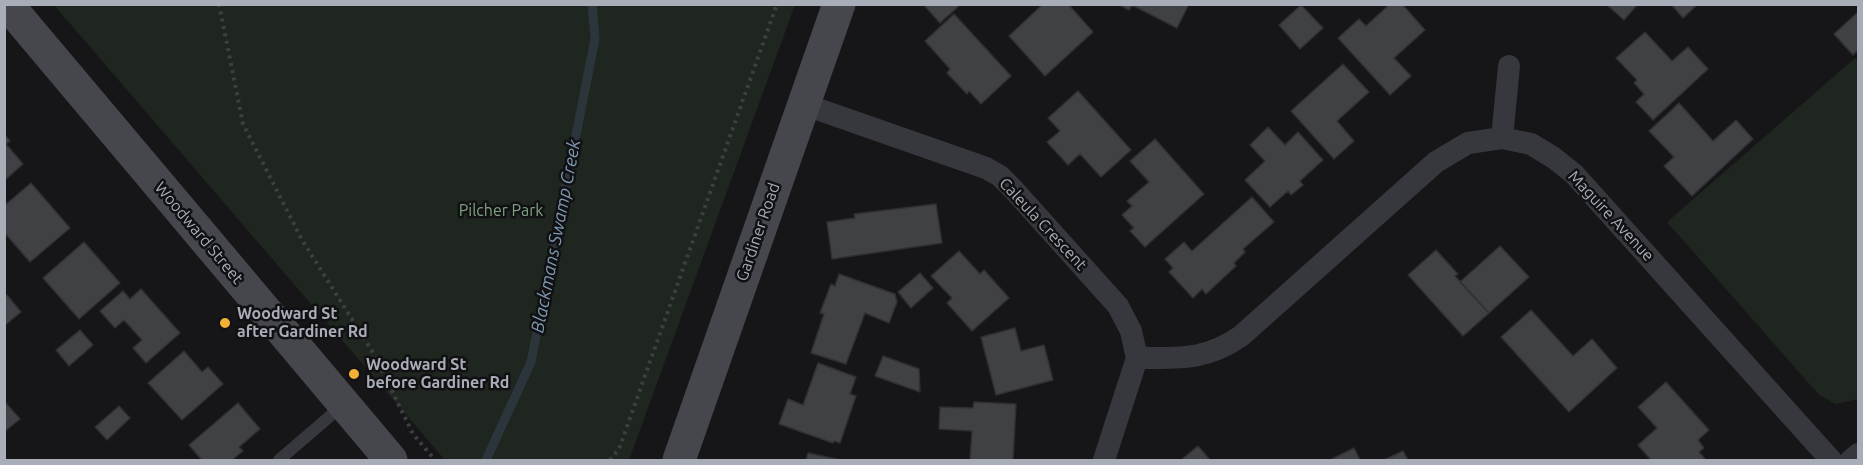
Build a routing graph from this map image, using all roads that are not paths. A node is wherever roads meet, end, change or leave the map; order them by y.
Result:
1 (7, 4) edge
2 (839, 4) edge
3 (1509, 66) dead end
4 (803, 104) junction
5 (1502, 138) junction
6 (1137, 358) junction
7 (343, 405) junction
8 (1858, 454) edge
9 (279, 460) edge
10 (391, 460) edge
11 (679, 460) edge
12 (1104, 460) edge
13 (1831, 460) edge
14 (1851, 460) edge

1 - 7 street, Woodward Street
2 - 4 street, Gardiner Road
3 - 5 street
4 - 6 street, Caleula Crescent
4 - 11 street, Gardiner Road
5 - 6 street, Maguire Avenue
5 - 13 street, Maguire Avenue
6 - 12 street
7 - 9 lane
7 - 10 street, Woodward Street
8 - 14 street

